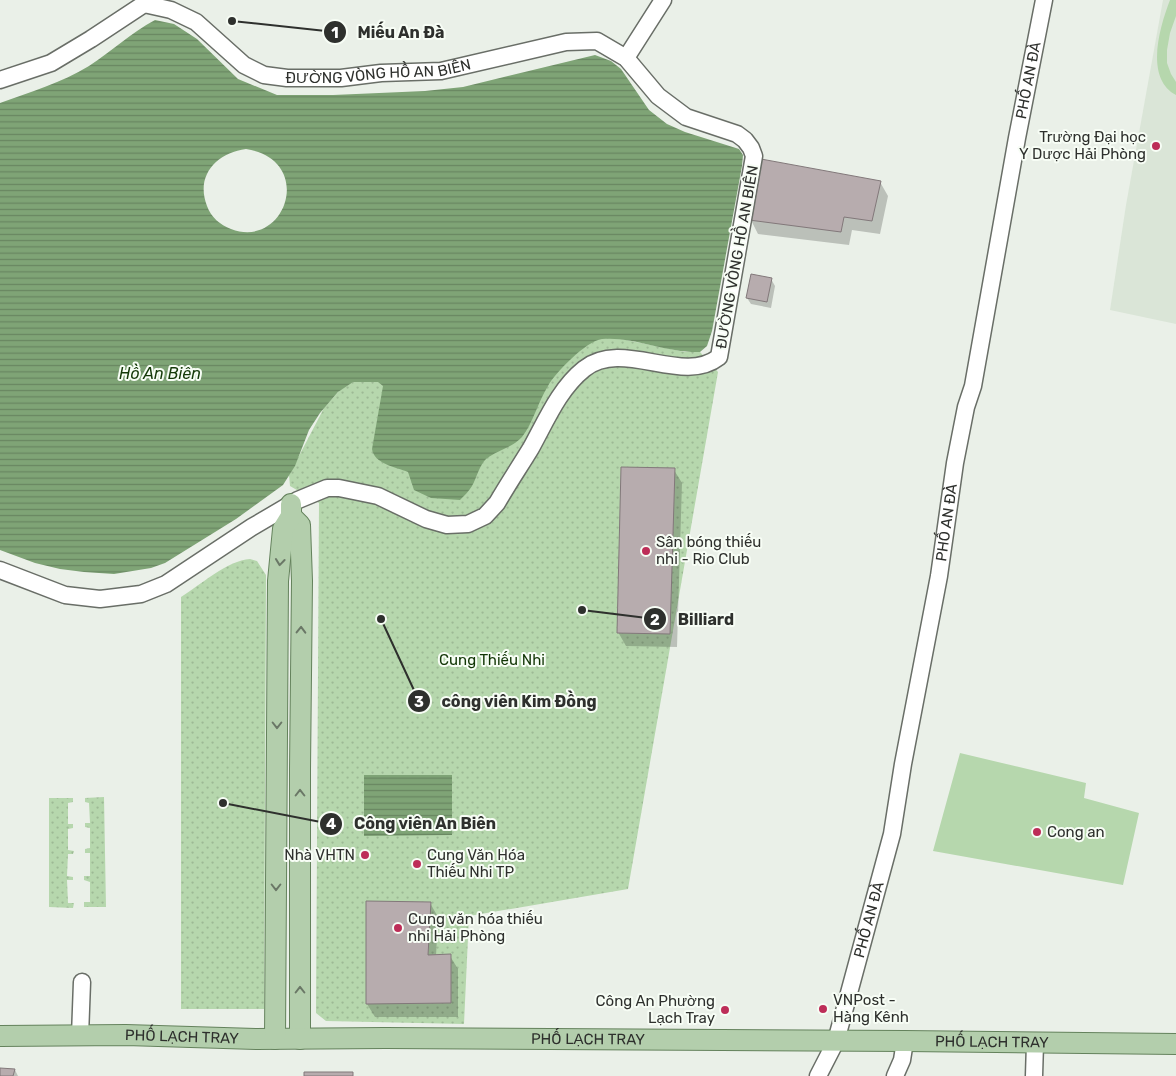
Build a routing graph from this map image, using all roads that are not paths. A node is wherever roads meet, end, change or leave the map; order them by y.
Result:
1 (663, 0) edge
2 (1044, 0) edge
3 (626, 58) junction
4 (0, 80) edge
5 (291, 510) junction
6 (0, 570) edge
7 (276, 768) junction
8 (300, 769) junction
9 (82, 982) dead end
10 (0, 1036) edge
11 (80, 1036) junction
12 (275, 1039) junction
13 (300, 1039) junction
14 (905, 1040) junction
15 (836, 1041) junction
16 (1034, 1043) junction
17 (1176, 1044) edge
18 (818, 1076) edge
19 (895, 1076) edge
20 (1034, 1076) edge

1 - 3 street
2 - 15 street, PHỐ AN ĐÀ
3 - 4 street, ĐƯỜNG VÒNG HỒ AN BIÊN
3 - 5 street, ĐƯỜNG VÒNG HỒ AN BIÊN
5 - 6 street, ĐƯỜNG VÒNG HỒ AN BIÊN
5 -> 7 main road
8 -> 5 main road
7 - 8 main road
7 -> 12 main road
13 -> 8 main road
9 - 11 street
10 - 11 main road, PHỐ LẠCH TRAY
11 - 12 main road, PHỐ LẠCH TRAY
12 - 13 main road, PHỐ LẠCH TRAY
13 - 15 main road, PHỐ LẠCH TRAY
14 - 15 main road, PHỐ LẠCH TRAY
14 - 16 main road, PHỐ LẠCH TRAY
14 - 19 street
15 - 18 street, PHỐ AN ĐÀ
16 - 17 main road, PHỐ LẠCH TRAY
16 - 20 street

